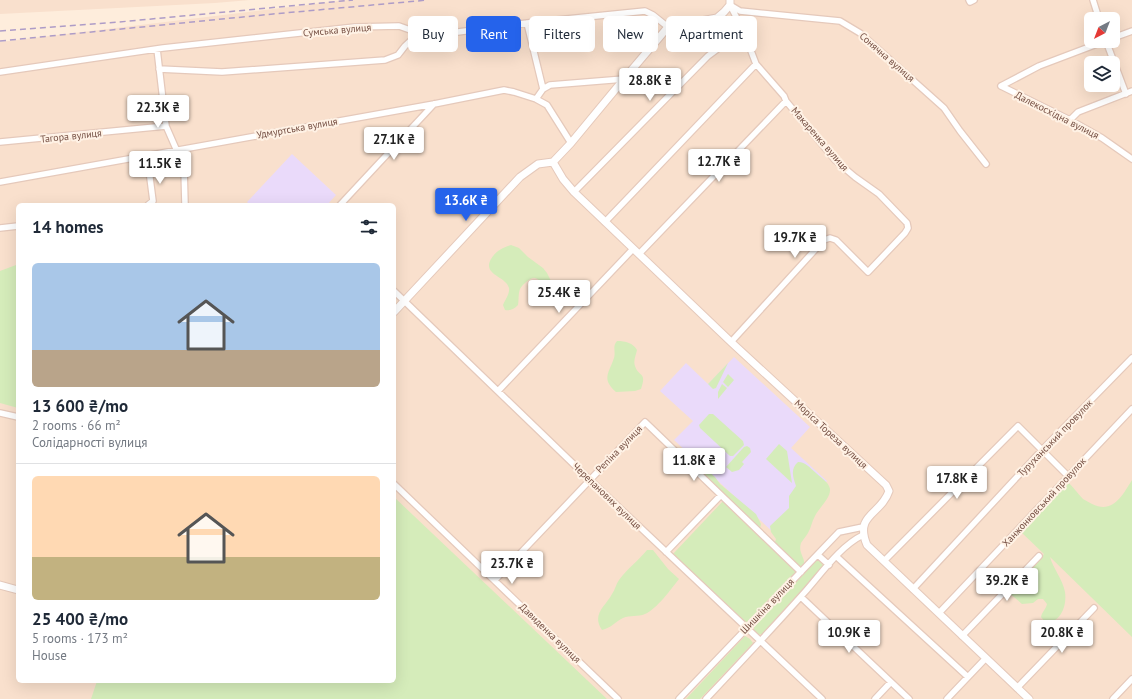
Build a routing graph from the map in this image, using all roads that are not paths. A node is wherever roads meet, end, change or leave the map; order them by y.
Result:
1 (1093, 0) edge
2 (730, 3) edge
3 (1097, 12) edge
4 (719, 16) edge
5 (736, 16) edge
6 (527, 23) junction
7 (666, 25) edge
8 (408, 29) edge
9 (666, 29) edge
10 (1132, 31) edge
11 (458, 32) edge
12 (1120, 35) edge
13 (408, 43) edge
14 (1087, 48) edge
15 (1109, 48) edge
16 (157, 49) junction
17 (713, 52) edge
18 (751, 52) edge
19 (756, 64) junction
20 (160, 69) junction
21 (0, 72) edge
22 (624, 79) junction
23 (543, 89) junction
24 (1132, 92) edge
25 (1126, 94) junction
26 (536, 99) junction
27 (786, 100) junction
28 (434, 104) junction
29 (1070, 120) junction
30 (166, 126) junction
31 (0, 142) edge
32 (571, 143) junction
33 (177, 150) junction
34 (147, 155) junction
35 (1132, 159) edge
36 (553, 162) junction
37 (986, 164) dead end
38 (0, 182) edge
39 (574, 192) junction
40 (150, 203) edge
41 (185, 203) edge
42 (342, 203) edge
43 (605, 222) junction
44 (16, 226) edge
45 (0, 228) edge
46 (636, 252) junction
47 (396, 294) edge
48 (404, 301) junction
49 (396, 310) edge
50 (731, 342) junction
51 (1132, 358) edge
52 (498, 391) junction
53 (1132, 409) edge
54 (0, 413) edge
55 (16, 417) edge
56 (1042, 450) junction
57 (1068, 476) junction
58 (590, 480) junction
59 (396, 486) edge
60 (721, 495) junction
61 (863, 527) junction
62 (863, 535) junction
63 (666, 552) junction
64 (818, 555) junction
65 (1039, 556) dead end
66 (836, 557) junction
67 (884, 561) junction
68 (829, 565) junction
69 (801, 572) junction
70 (495, 580) junction
71 (0, 585) edge
72 (16, 589) edge
73 (913, 589) junction
74 (801, 597) junction
75 (1094, 608) dead end
76 (938, 613) junction
77 (746, 628) junction
78 (962, 636) junction
79 (761, 641) junction
80 (986, 658) junction
81 (968, 677) junction
82 (1132, 679) edge
83 (891, 682) junction
84 (1017, 688) junction
85 (618, 699) edge
86 (679, 699) edge
87 (706, 699) edge
88 (822, 699) edge
89 (875, 699) edge
90 (909, 699) edge
91 (947, 699) edge
92 (1029, 699) edge
93 (1113, 699) edge

1 - 3 street
2 - 4 street
2 - 5 street, Макаренка вулиця
2 - 37 street, Сонячна вулиця
6 - 7 street, Сумська вулиця
6 - 11 street, Сумська вулиця
6 - 23 street
8 - 16 street, Сумська вулиця
9 - 22 street
10 - 12 street
13 - 20 street
14 - 29 street, Далекосхідна вулиця
15 - 25 street
16 - 20 street
16 - 21 street, Сумська вулиця
17 - 39 street
18 - 19 street, Макаренка вулиця
19 - 27 street, Макаренка вулиця
19 - 43 street
20 - 30 street
22 - 23 street
22 - 32 street
23 - 26 street
24 - 25 street
25 - 29 street
26 - 28 street, Удмуртська вулиця
26 - 32 street, Удмуртська вулиця
27 - 46 street
27 - 50 street, Макаренка вулиця
28 - 33 street, Удмуртська вулиця
28 - 42 street
29 - 35 street, Далекосхідна вулиця
30 - 31 street, Тагора вулиця
30 - 33 street
32 - 36 street
33 - 34 street, Удмуртська вулиця
33 - 41 street
34 - 38 street, Удмуртська вулиця
34 - 40 street
36 - 39 street, Моріса Тореза вулиця
36 - 48 street
39 - 43 street, Моріса Тореза вулиця
43 - 46 street, Моріса Тореза вулиця
44 - 45 street
46 - 50 street, Моріса Тореза вулиця
46 - 52 street
47 - 48 street, Черепанових вулиця
48 - 49 street
48 - 52 street, Черепанових вулиця
50 - 61 street, Моріса Тореза вулиця
51 - 56 street, Туруханський провулок
52 - 58 street, Черепанових вулиця
53 - 57 street, Ханжонковський провулок
54 - 55 street
56 - 57 street
56 - 67 street
56 - 73 street, Туруханський провулок
57 - 76 street, Ханжонковський провулок
58 - 60 street, Репiна вулиця
58 - 63 street, Черепанових вулиця
58 - 70 street, Репiна вулиця
59 - 70 street, Давиденка вулиця
60 - 63 street
60 - 69 street, Репiна вулиця
61 - 62 street
61 - 64 street, Шишкiна вулиця
62 - 66 street
62 - 67 street
63 - 77 street, Черепанових вулиця
64 - 68 street
64 - 69 street, Шишкiна вулиця
65 - 78 street
66 - 68 street
66 - 81 street
67 - 73 street
68 - 74 street
69 - 77 street, Шишкiна вулиця
70 - 85 street, Давиденка вулиця
71 - 72 street
73 - 76 street
74 - 79 street
74 - 83 street
75 - 84 street
76 - 78 street
77 - 79 street, Черепанових вулиця
77 - 86 street, Шишкiна вулиця
78 - 80 street
79 - 87 street
79 - 88 street, Черепанових вулиця
80 - 81 street
80 - 84 street
81 - 91 street
82 - 93 street
83 - 89 street
83 - 90 street
84 - 92 street

